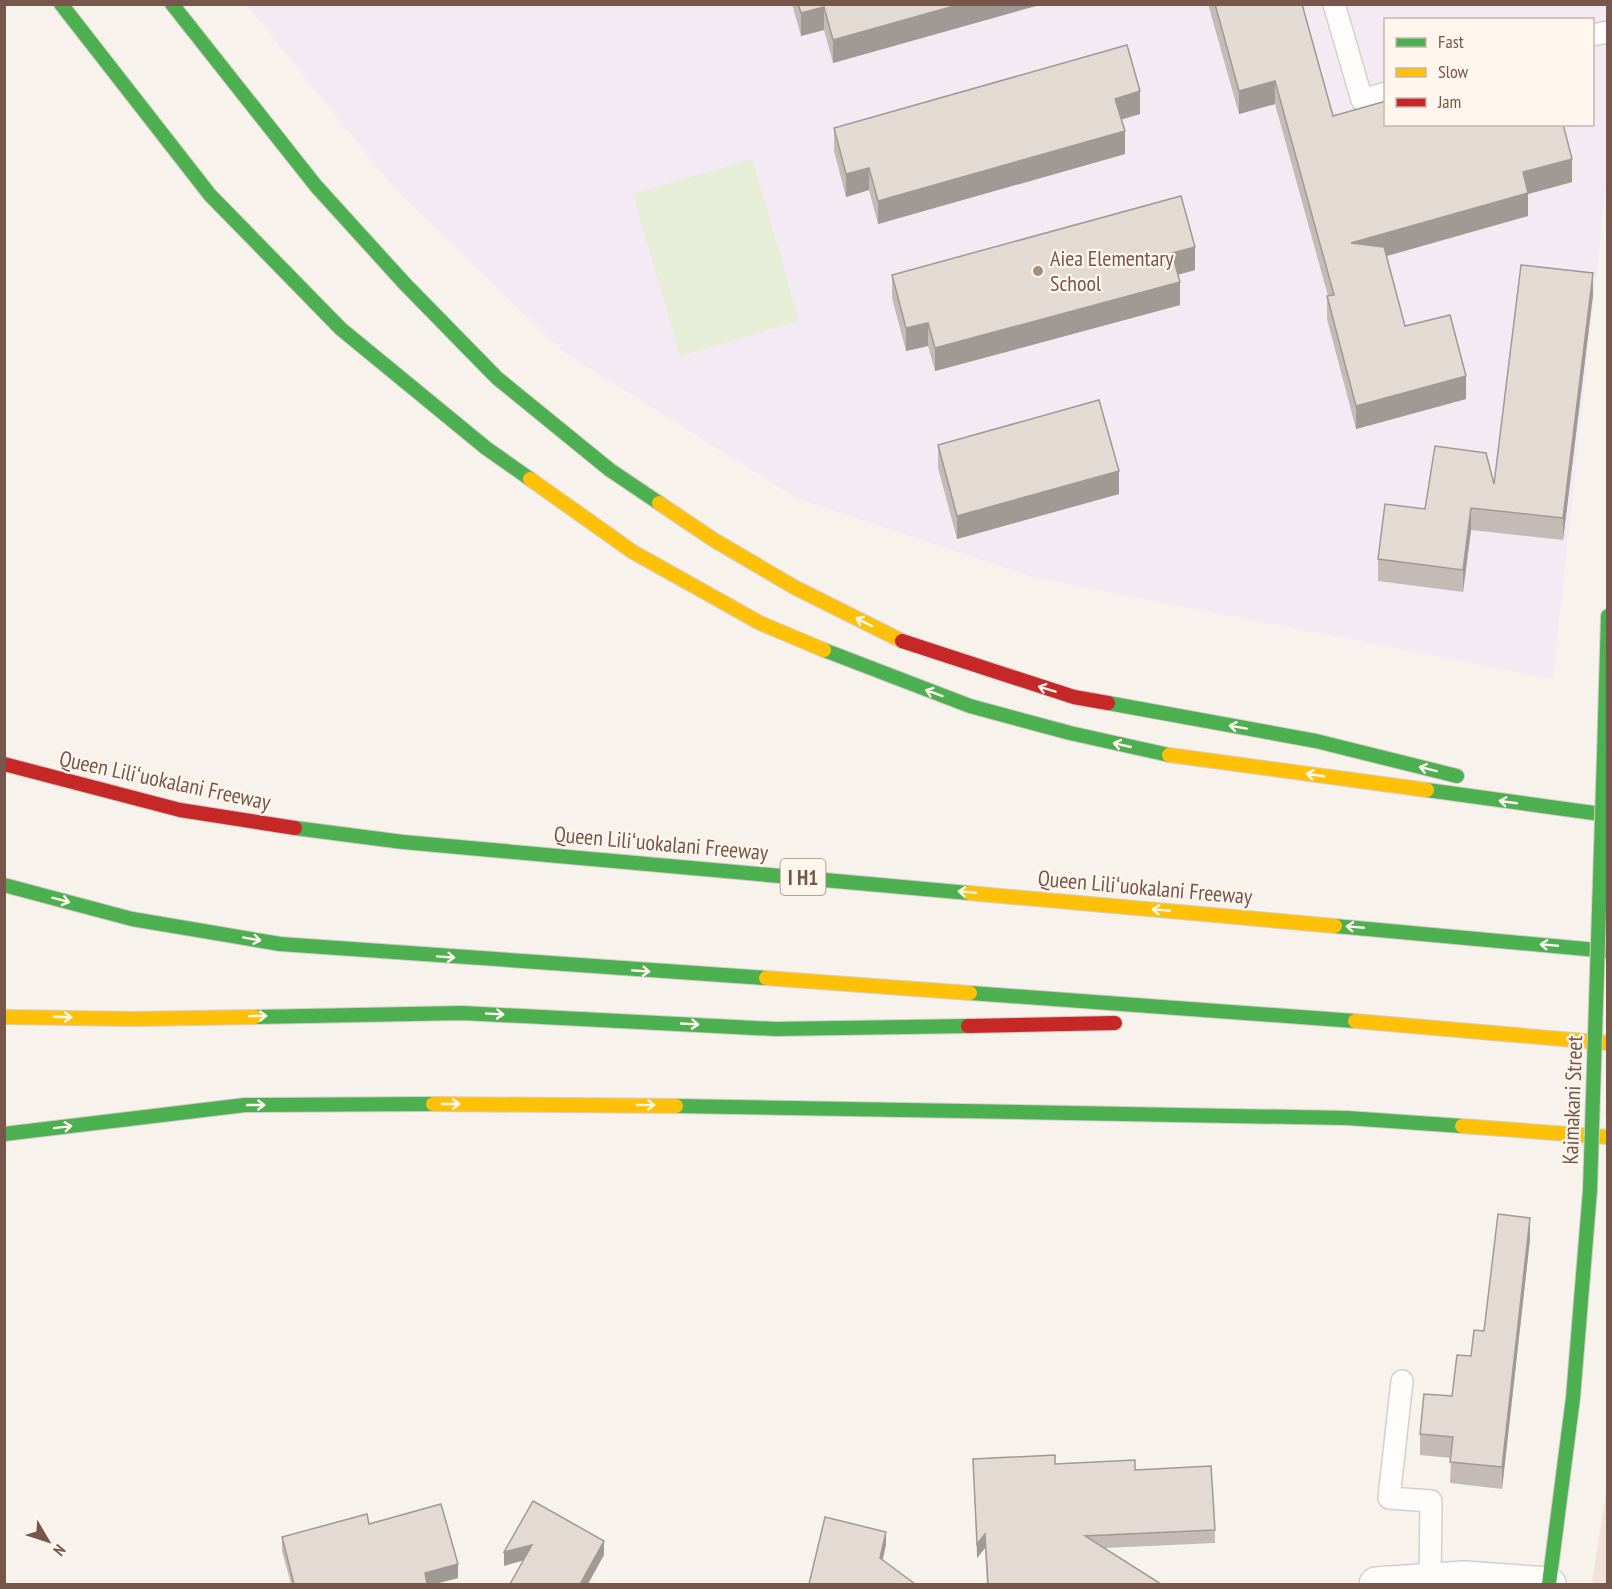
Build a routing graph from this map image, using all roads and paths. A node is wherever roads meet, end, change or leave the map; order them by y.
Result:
1 (61, 4) edge
2 (172, 4) edge
3 (1334, 4) edge
4 (1384, 94) edge
5 (1608, 615) edge
6 (4, 764) edge
7 (1468, 778) dead end
8 (1491, 784) dead end
9 (1608, 814) edge
10 (4, 885) edge
11 (1608, 951) edge
12 (4, 1017) edge
13 (1338, 1019) junction
14 (1170, 1022) dead end
15 (1134, 1023) dead end
16 (1608, 1043) edge
17 (4, 1134) edge
18 (1608, 1137) edge
19 (1402, 1381) dead end
20 (1430, 1580) junction
21 (1376, 1584) edge
22 (1549, 1584) edge

9 -> 1 main road
7 -> 2 main road
3 - 4 lane
5 - 22 main road, Kaimakani Street, bridge
11 -> 6 main road, Queen Liliʻuokalani Freeway / I H1
8 - 9 main road
10 -> 13 main road
12 -> 15 main road
13 - 14 main road
13 - 16 main road
17 -> 18 main road
19 - 20 lane
20 - 21 street
20 - 22 street

